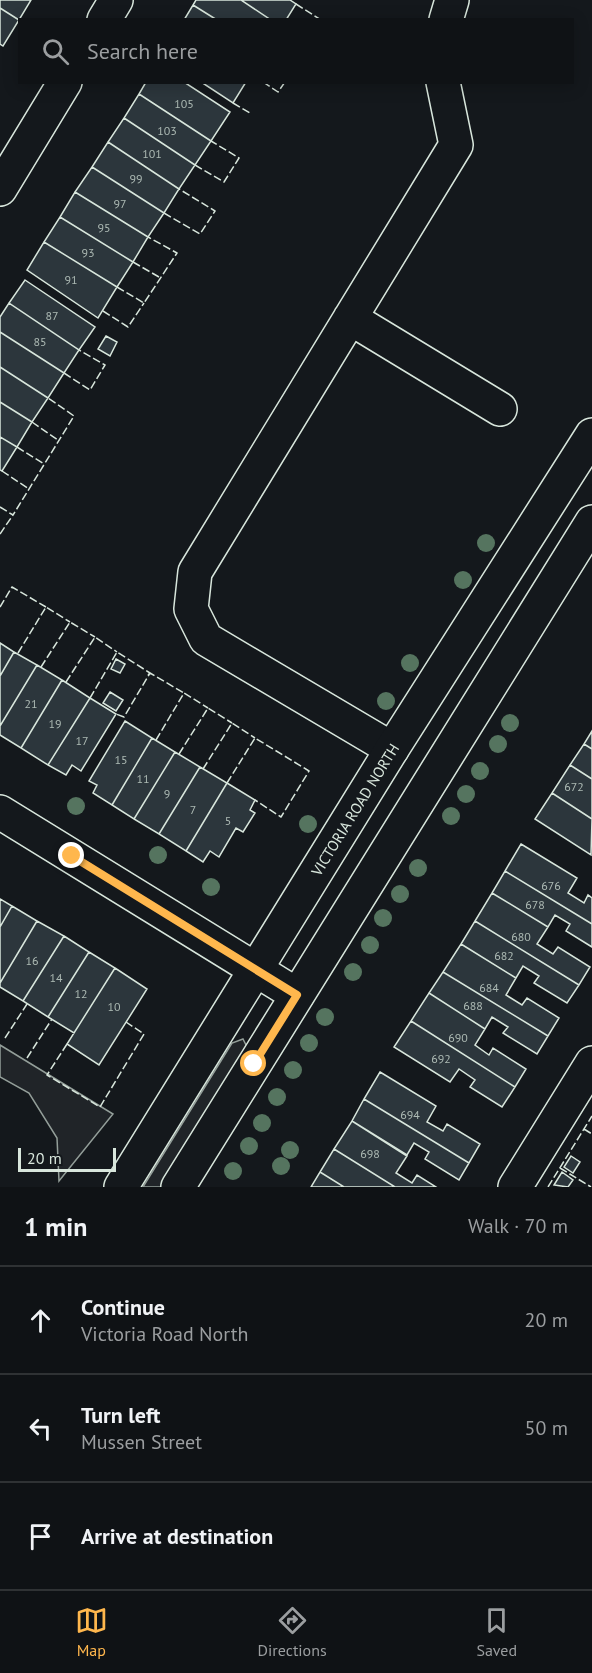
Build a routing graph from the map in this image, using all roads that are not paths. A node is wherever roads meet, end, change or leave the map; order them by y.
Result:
1 (117, 0) edge
2 (452, 0) edge
3 (105, 18) edge
4 (447, 18) edge
5 (64, 84) edge
6 (444, 84) edge
7 (0, 189) edge
8 (350, 318) junction
9 (500, 409) dead end
10 (586, 456) edge
11 (592, 522) edge
12 (392, 749) junction
13 (0, 812) edge
14 (257, 968) junction
15 (297, 995) junction
16 (592, 1063) edge
17 (121, 1187) edge
18 (178, 1187) edge
19 (515, 1187) edge

1 - 3 main road
2 - 4 main road
5 - 7 main road
6 - 8 main road
8 - 9 main road
8 - 12 main road
10 - 12 main road, VICTORIA ROAD NORTH
11 - 15 main road
12 - 14 main road, VICTORIA ROAD NORTH
13 - 14 main road
14 - 15 main road
14 - 17 main road, VICTORIA ROAD NORTH
15 - 18 main road
16 - 19 main road

